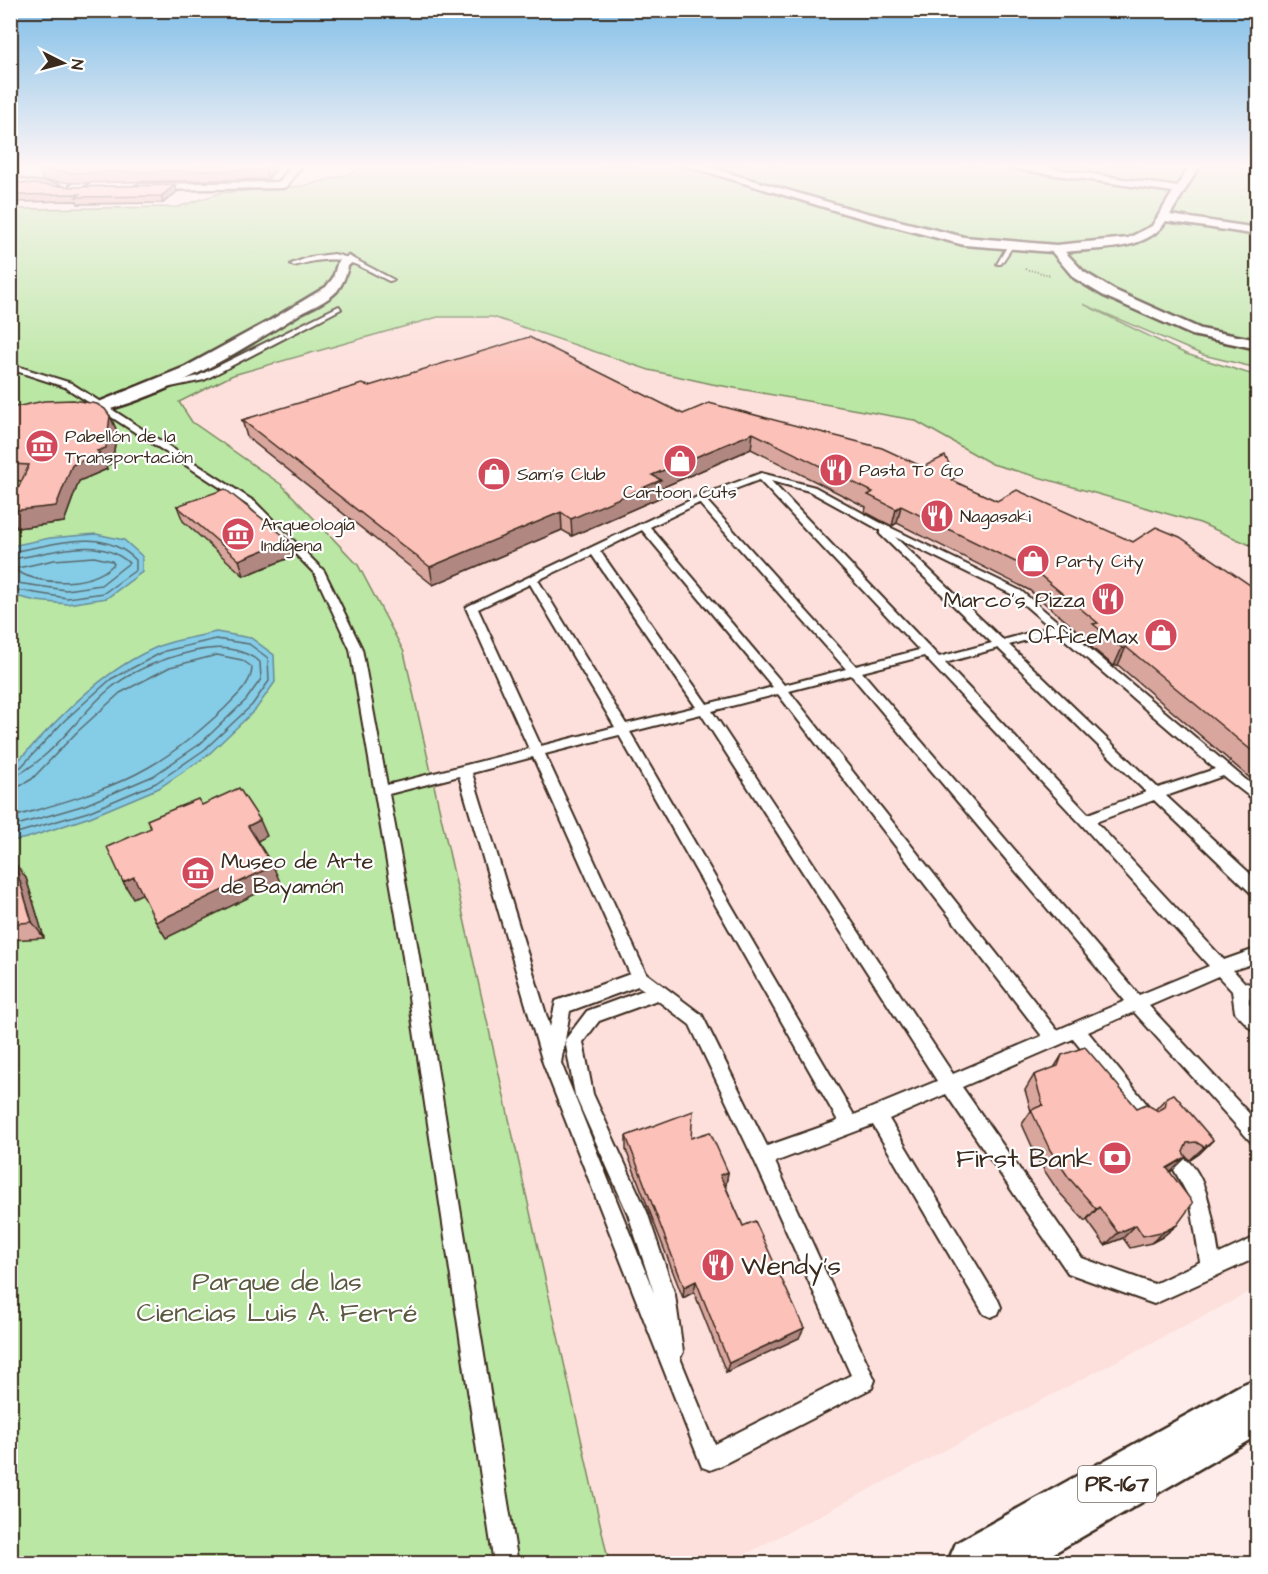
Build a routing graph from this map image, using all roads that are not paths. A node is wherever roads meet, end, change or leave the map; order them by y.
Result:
1 (954, 238) edge
2 (1137, 238) edge
3 (1010, 246) junction
4 (1056, 249) junction
5 (349, 260) junction
6 (999, 263) dead end
7 (294, 264) dead end
8 (391, 280) dead end
9 (339, 308) dead end
10 (1257, 345) edge
11 (10, 366) edge
12 (144, 391) junction
13 (100, 407) junction
14 (761, 476) junction
15 (700, 499) junction
16 (876, 524) junction
17 (644, 526) junction
18 (594, 550) junction
19 (532, 579) junction
20 (1059, 628) junction
21 (999, 644) junction
22 (927, 652) junction
23 (936, 662) junction
24 (855, 671) junction
25 (781, 689) junction
26 (704, 709) junction
27 (623, 730) junction
28 (538, 751) junction
29 (464, 770) junction
30 (1225, 770) junction
31 (382, 791) junction
32 (1156, 795) junction
33 (1257, 798) edge
34 (1086, 820) junction
35 (1257, 891) edge
36 (1257, 955) edge
37 (1220, 968) junction
38 (640, 978) junction
39 (1240, 989) junction
40 (659, 992) junction
41 (1257, 992) edge
42 (1137, 1004) junction
43 (1257, 1025) edge
44 (1076, 1030) junction
45 (1054, 1039) junction
46 (552, 1063) junction
47 (949, 1084) junction
48 (1144, 1114) edge
49 (877, 1115) junction
50 (850, 1125) junction
51 (1257, 1137) edge
52 (763, 1157) junction
53 (1181, 1166) edge
54 (1257, 1246) edge
55 (1211, 1268) junction
56 (991, 1307) dead end
57 (674, 1370) junction
58 (1257, 1405) edge
59 (506, 1563) edge
60 (977, 1563) edge

1 - 3 street
2 - 4 street
3 - 4 street
3 - 6 lane
4 - 10 street
5 - 7 lane
5 - 8 lane
5 - 12 street
9 - 12 lane
11 - 13 lane
12 - 13 street
13 - 31 lane
14 - 15 lane
14 - 16 lane
14 - 22 lane
15 - 17 lane
15 - 24 lane
16 - 20 lane
16 - 21 lane
17 - 18 lane
17 - 25 lane
18 - 19 lane
18 - 26 lane
19 - 27 lane
19 - 28 lane
20 - 21 lane
20 - 30 lane
21 - 23 lane
21 - 32 lane
22 - 23 lane
22 - 24 lane
23 - 34 lane
24 - 25 lane
24 - 42 lane
25 - 26 lane
25 - 45 lane
26 - 27 lane
26 - 47 lane
27 - 28 lane
27 - 50 lane
28 - 29 lane
28 - 38 lane
29 - 31 lane
29 - 46 lane
30 - 32 lane
30 - 33 lane
31 - 59 lane
32 - 34 lane
32 - 35 lane
34 - 37 lane
36 - 37 lane
37 - 39 lane
37 - 42 lane
38 - 40 lane
38 - 46 lane
39 - 41 lane
39 - 43 lane
40 - 52 lane
40 - 57 lane
42 - 44 lane
42 - 51 lane
44 - 45 lane
44 - 48 lane
45 - 47 lane
46 - 57 lane
47 - 49 lane
47 - 55 lane
49 - 50 lane
49 - 56 lane
50 - 52 lane
52 - 57 lane
53 - 55 lane
54 - 55 lane
58 - 60 main road, PR-167

